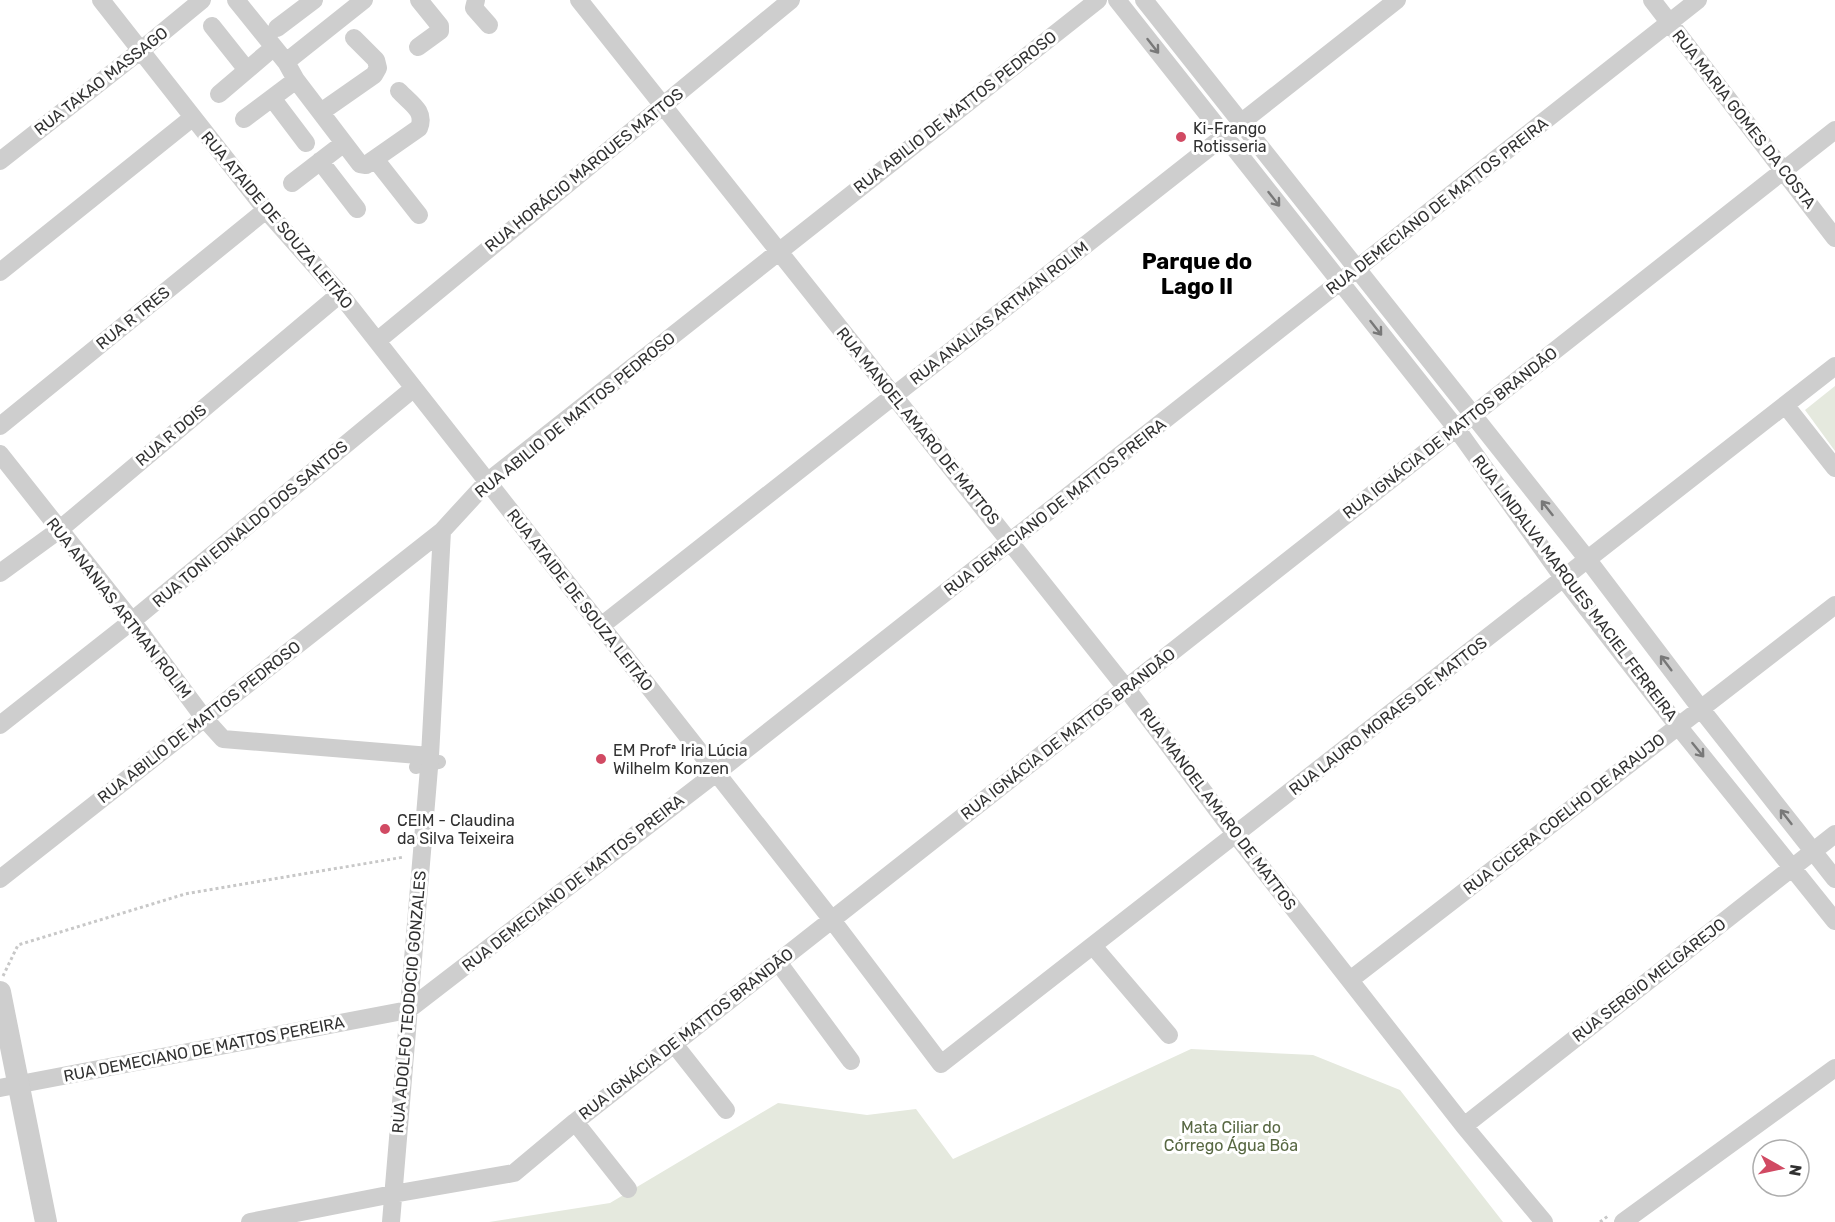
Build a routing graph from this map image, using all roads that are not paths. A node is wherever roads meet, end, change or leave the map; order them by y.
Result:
1 (100, 0) edge
2 (202, 0) edge
3 (236, 0) edge
4 (314, 0) edge
5 (323, 0) edge
6 (364, 0) edge
7 (420, 0) edge
8 (476, 0) edge
9 (579, 0) edge
10 (791, 0) edge
11 (1098, 0) edge
12 (1117, 0) edge
13 (1144, 0) edge
14 (1397, 0) edge
15 (1652, 0) edge
16 (1698, 0) edge
17 (339, 20) junction
18 (1670, 23) junction
19 (489, 25) dead end
20 (212, 26) dead end
21 (277, 28) dead end
22 (354, 39) dead end
23 (418, 47) dead end
24 (273, 48) junction
25 (141, 51) junction
26 (286, 63) junction
27 (247, 70) junction
28 (296, 80) junction
29 (399, 91) dead end
30 (219, 94) dead end
31 (272, 98) junction
32 (663, 106) junction
33 (321, 112) junction
34 (192, 118) junction
35 (244, 119) dead end
36 (1241, 124) junction
37 (1835, 130) edge
38 (1225, 136) junction
39 (306, 143) dead end
40 (344, 143) junction
41 (375, 159) junction
42 (0, 161) edge
43 (320, 161) junction
44 (1783, 171) junction
45 (292, 183) dead end
46 (357, 209) dead end
47 (267, 210) junction
48 (418, 215) dead end
49 (1835, 238) edge
50 (779, 251) junction
51 (1358, 268) junction
52 (0, 272) edge
53 (1334, 286) junction
54 (340, 294) junction
55 (377, 341) junction
56 (1835, 366) edge
57 (414, 388) junction
58 (898, 400) junction
59 (1786, 406) junction
60 (1473, 415) junction
61 (0, 426) edge
62 (1456, 428) junction
63 (0, 454) edge
64 (1835, 468) edge
65 (488, 482) junction
66 (59, 530) junction
67 (442, 531) junction
68 (1010, 542) junction
69 (1588, 560) junction
70 (0, 573) edge
71 (1564, 579) junction
72 (1835, 604) edge
73 (132, 621) junction
74 (601, 626) junction
75 (1123, 683) junction
76 (1701, 709) junction
77 (204, 718) junction
78 (0, 725) edge
79 (1678, 726) junction
80 (428, 762) junction
81 (719, 772) junction
82 (1835, 834) edge
83 (1236, 835) junction
84 (1813, 851) junction
85 (1792, 867) junction
86 (0, 879) edge
87 (1835, 879) edge
88 (827, 914) junction
89 (1835, 921) edge
90 (1093, 946) junction
91 (778, 962) junction
92 (1350, 980) junction
93 (0, 993) edge
94 (407, 1019) junction
95 (1169, 1035) dead end
96 (674, 1044) junction
97 (851, 1061) dead end
98 (941, 1064) joint
99 (1835, 1068) edge
100 (22, 1087) edge
101 (726, 1110) dead end
102 (575, 1122) junction
103 (1464, 1126) junction
104 (628, 1189) dead end
105 (393, 1194) junction
106 (46, 1222) edge
107 (250, 1222) edge
108 (391, 1222) edge
109 (1544, 1222) edge
110 (1623, 1222) edge

1 - 25 street, RUA ATAIDE DE SOUZA LEITÃO
2 - 25 street, RUA TAKAO MASSAGO
3 - 24 street
4 - 21 street
5 - 17 street
6 - 17 street
7 - 23 street
8 - 19 street
9 - 32 street, RUA MANOEL AMARO DE MATTOS
10 - 32 street, RUA HORÁCIO MARQUES MATTOS
11 - 50 street, RUA ABILIO DE MATTOS PEDROSO
12 -> 38 street, RUA LINDALVA MARQUES MACIEL FERREIRA
13 - 36 street, RUA LINDALVA MARQUES MACIEL FERREIRA
14 - 36 street, RUA ANALIAS ARTMAN ROLIM
15 - 18 street, RUA MARIA GOMES DA COSTA
16 - 18 street, RUA DEMECIANO DE MATTOS PREIRA
17 - 26 street
18 - 44 street, RUA MARIA GOMES DA COSTA
18 - 51 street, RUA DEMECIANO DE MATTOS PREIRA
20 - 27 street
22 - 33 street
24 - 26 street
24 - 27 street
25 - 34 street, RUA ATAIDE DE SOUZA LEITÃO
25 - 42 street, RUA TAKAO MASSAGO
26 - 28 street
27 - 30 street
28 - 31 street
28 - 33 street
29 - 41 street
31 - 35 street
31 - 39 street
32 - 50 street, RUA MANOEL AMARO DE MATTOS
32 - 55 street, RUA HORÁCIO MARQUES MATTOS
33 - 40 street
34 - 47 street, RUA ATAIDE DE SOUZA LEITÃO
34 - 52 street
36 - 38 street, RUA ANALIAS ARTMAN ROLIM
36 - 51 street, RUA LINDALVA MARQUES MACIEL FERREIRA
37 - 44 street, RUA IGNÁCIA DE MATTOS BRANDÃO
38 -> 53 street, RUA LINDALVA MARQUES MACIEL FERREIRA
38 - 58 street, RUA ANALIAS ARTMAN ROLIM
40 - 41 street
40 - 43 street
41 - 48 street
43 - 45 street
43 - 46 street
44 - 49 street, RUA MARIA GOMES DA COSTA
44 - 60 street, RUA IGNÁCIA DE MATTOS BRANDÃO
47 - 54 street, RUA ATAIDE DE SOUZA LEITÃO
47 - 61 street, RUA R TRES
50 - 58 street, RUA MANOEL AMARO DE MATTOS
50 - 65 street, RUA ABILIO DE MATTOS PEDROSO
51 - 53 street, RUA DEMECIANO DE MATTOS PREIRA
51 - 60 street, RUA LINDALVA MARQUES MACIEL FERREIRA
53 -> 62 street, RUA LINDALVA MARQUES MACIEL FERREIRA
53 - 68 street, RUA DEMECIANO DE MATTOS PREIRA
54 - 55 street, RUA ATAIDE DE SOUZA LEITÃO
54 - 66 street, RUA R DOIS
55 - 57 street, RUA ATAIDE DE SOUZA LEITÃO
56 - 59 street, RUA LAURO MORAES DE MATTOS
57 - 65 street, RUA ATAIDE DE SOUZA LEITÃO
57 - 73 street, RUA TONI EDNALDO DOS SANTOS
58 - 68 street, RUA MANOEL AMARO DE MATTOS
58 - 74 street, RUA ANALIAS ARTMAN ROLIM
59 - 64 street
59 - 69 street, RUA LAURO MORAES DE MATTOS
60 - 62 street, RUA IGNÁCIA DE MATTOS BRANDÃO
69 -> 60 street, RUA LINDALVA MARQUES MACIEL FERREIRA
62 - 71 street, RUA LINDALVA MARQUES MACIEL FERREIRA
62 - 75 street, RUA IGNÁCIA DE MATTOS BRANDÃO
63 - 66 street, RUA ANANIAS ARTMAN ROLIM
65 - 67 street, RUA ABILIO DE MATTOS PEDROSO
65 - 74 street, RUA ATAIDE DE SOUZA LEITÃO
66 - 70 street, RUA R DOIS
66 - 73 street, RUA ANANIAS ARTMAN ROLIM
67 - 77 street, RUA ABILIO DE MATTOS PEDROSO
67 - 80 street, RUA ADOLFO TEODOCIO GONZALES
68 - 75 street, RUA MANOEL AMARO DE MATTOS
68 - 81 street, RUA DEMECIANO DE MATTOS PREIRA
69 - 71 street, RUA LAURO MORAES DE MATTOS
76 -> 69 street, RUA LINDALVA MARQUES MACIEL FERREIRA
71 - 79 street, RUA LINDALVA MARQUES MACIEL FERREIRA
71 - 83 street, RUA LAURO MORAES DE MATTOS
72 - 76 street, RUA CICERA COELHO DE ARAUJO
73 - 77 street, RUA ANANIAS ARTMAN ROLIM
73 - 78 street, RUA TONI EDNALDO DOS SANTOS
74 - 81 street, RUA ATAIDE DE SOUZA LEITÃO
75 - 83 street, RUA MANOEL AMARO DE MATTOS
75 - 88 street, RUA IGNÁCIA DE MATTOS BRANDÃO
76 - 79 street, RUA CICERA COELHO DE ARAUJO
84 -> 76 street, RUA LINDALVA MARQUES MACIEL FERREIRA
77 - 80 street, RUA ANANIAS ARTMAN ROLIM
77 - 86 street, RUA ABILIO DE MATTOS PEDROSO
79 -> 85 street, RUA LINDALVA MARQUES MACIEL FERREIRA
79 - 92 street, RUA CICERA COELHO DE ARAUJO
80 - 94 street, RUA ADOLFO TEODOCIO GONZALES
81 - 88 street, RUA ATAIDE DE SOUZA LEITÃO
81 - 94 street, RUA DEMECIANO DE MATTOS PREIRA
82 - 84 street, RUA SERGIO MELGAREJO
83 - 90 street, RUA LAURO MORAES DE MATTOS
83 - 92 street, RUA MANOEL AMARO DE MATTOS
84 - 85 street, RUA SERGIO MELGAREJO
84 - 87 street, RUA LINDALVA MARQUES MACIEL FERREIRA
85 - 89 street, RUA LINDALVA MARQUES MACIEL FERREIRA
85 - 103 street, RUA SERGIO MELGAREJO
88 - 91 street, RUA IGNÁCIA DE MATTOS BRANDÃO
88 - 98 street, RUA ATAIDE DE SOUZA LEITÃO
90 - 95 street
90 - 98 street, RUA LAURO MORAES DE MATTOS
91 - 96 street, RUA IGNÁCIA DE MATTOS BRANDÃO
91 - 97 street
92 - 103 street, RUA MANOEL AMARO DE MATTOS
93 - 100 street
94 - 100 street, RUA DEMECIANO DE MATTOS PEREIRA
94 - 105 street, RUA ADOLFO TEODOCIO GONZALES
96 - 101 street
96 - 102 street, RUA IGNÁCIA DE MATTOS BRANDÃO
99 - 110 street
100 - 106 street
102 - 104 street
102 - 105 street, RUA IGNÁCIA DE MATTOS BRANDÃO
103 - 109 street, RUA MANOEL AMARO DE MATTOS
105 - 107 street, RUA IGNÁCIA DE MATTOS BRANDÃO
105 - 108 street, RUA ADOLFO TEODOCIO GONZALES

